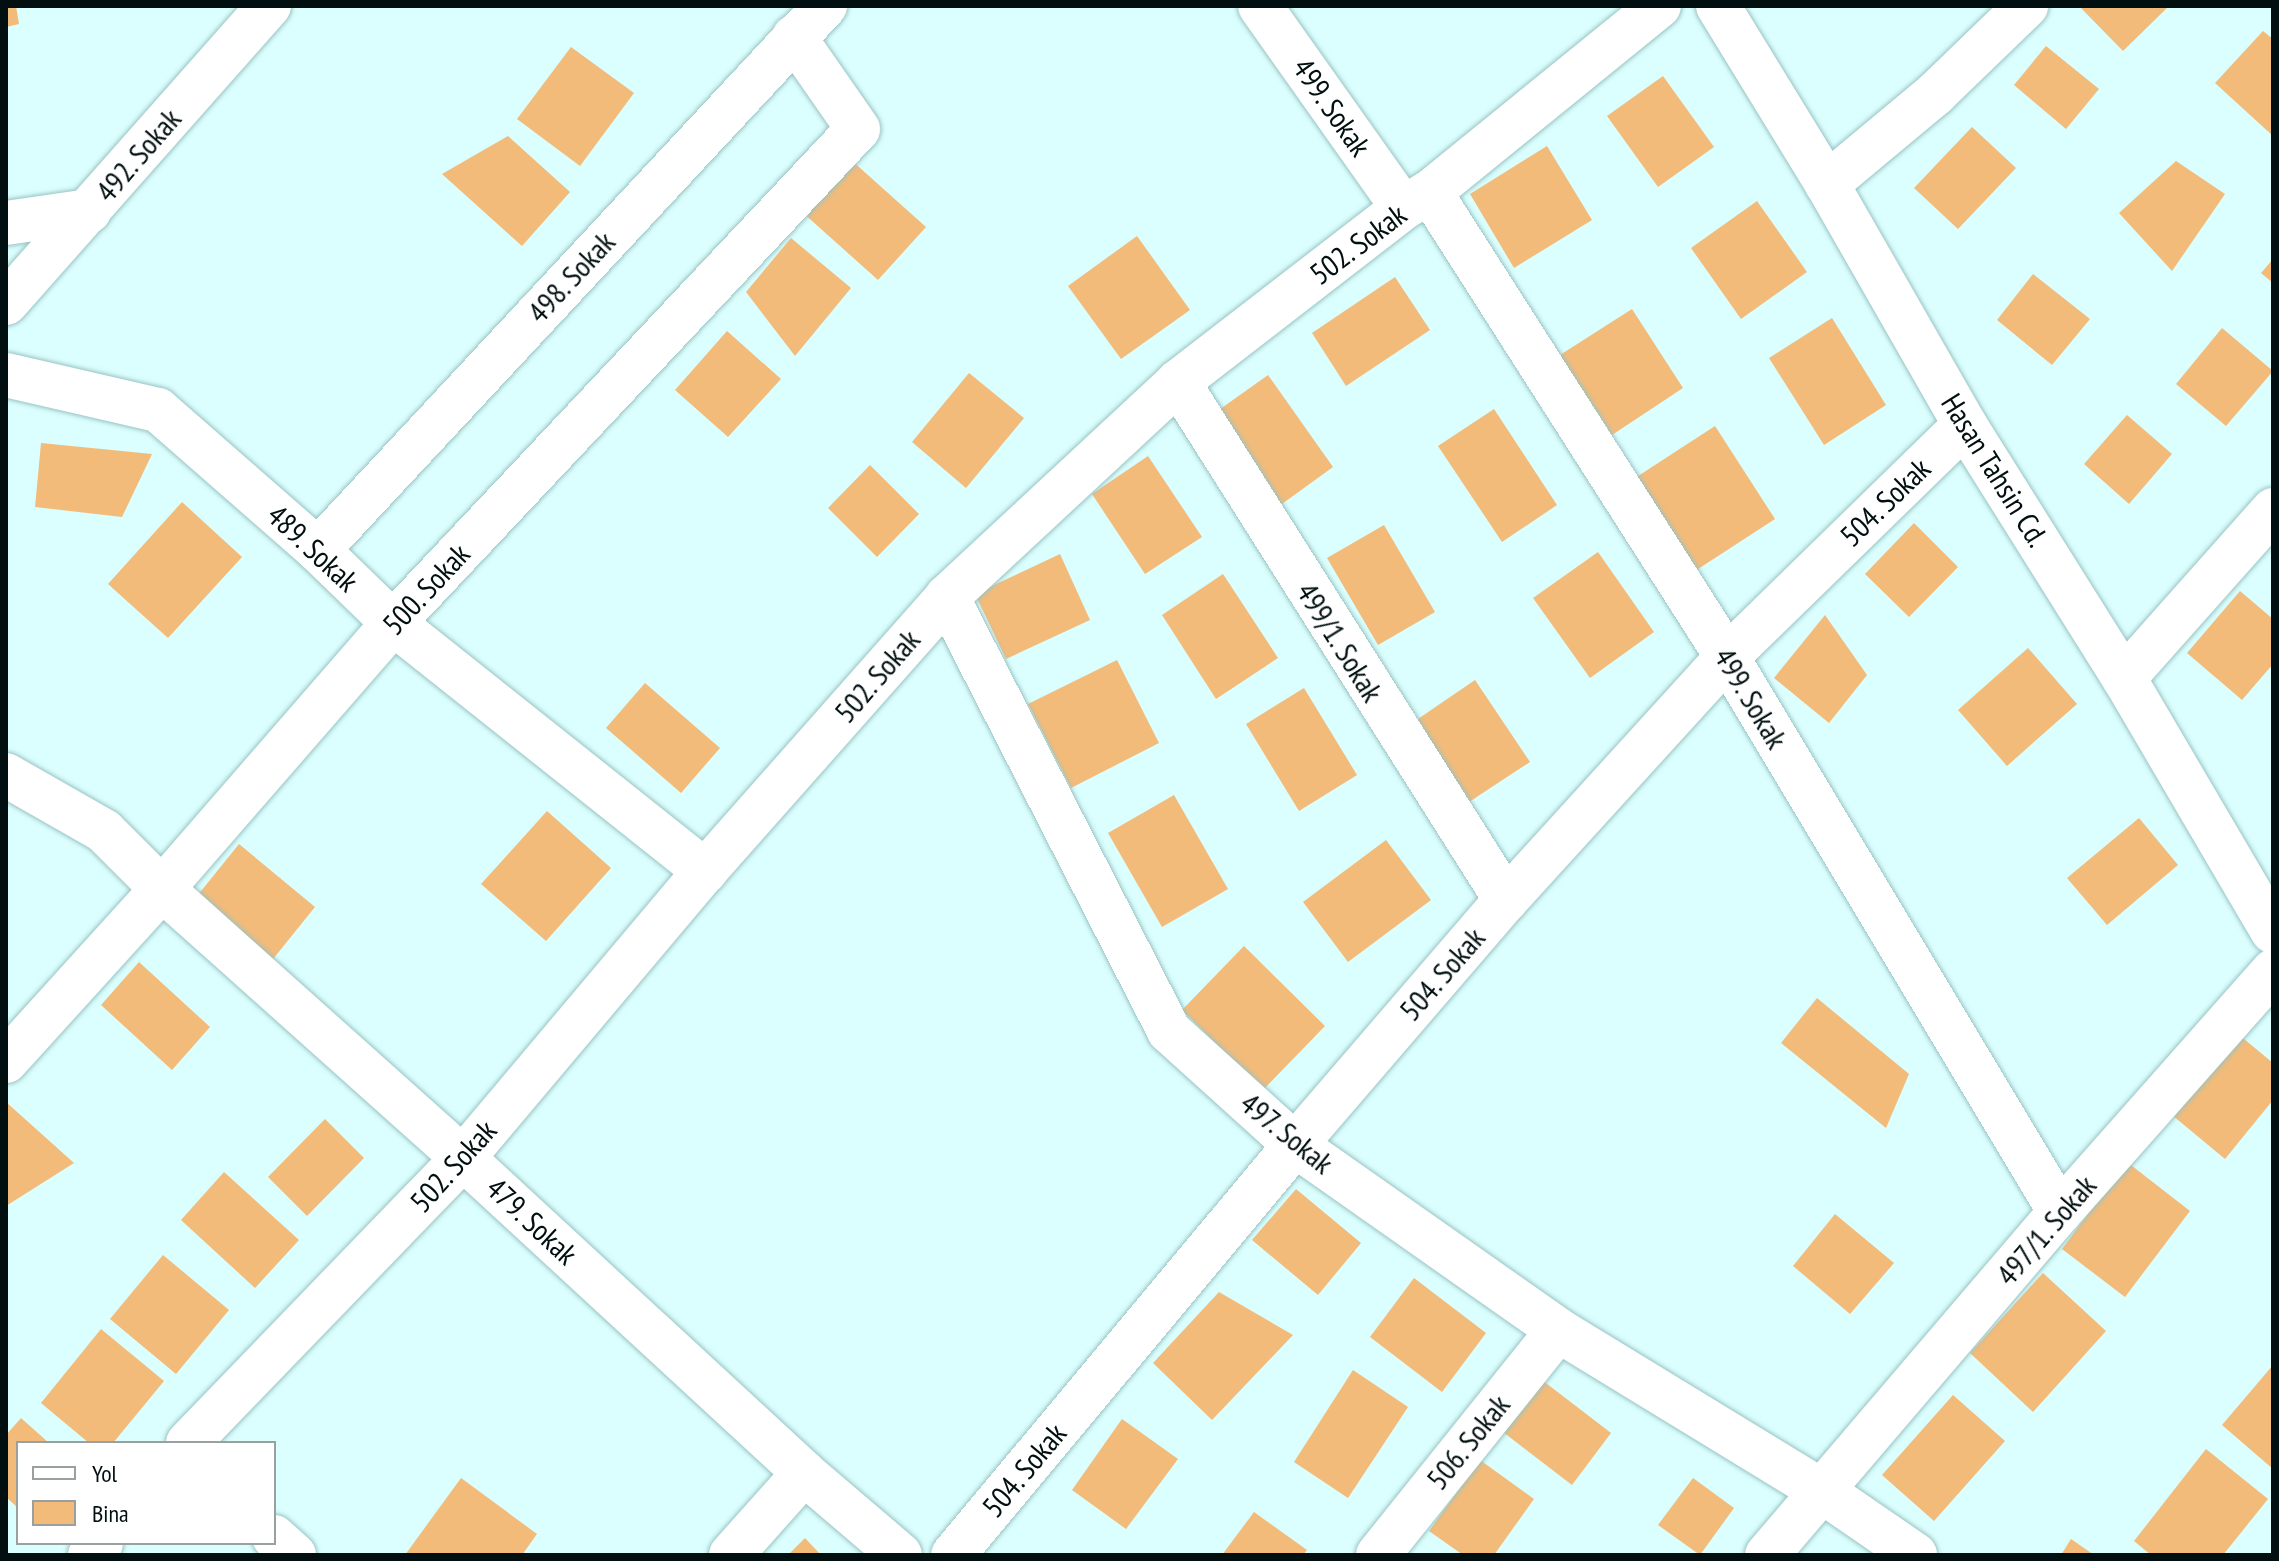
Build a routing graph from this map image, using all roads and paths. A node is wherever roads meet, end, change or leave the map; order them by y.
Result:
1 (269, 6) edge
2 (825, 6) edge
3 (1260, 6) edge
4 (1659, 6) edge
5 (1718, 6) edge
6 (2026, 6) edge
7 (794, 37) junction
8 (1827, 184) junction
9 (1417, 200) junction
10 (89, 211) junction
11 (6, 223) edge
12 (6, 303) edge
13 (6, 375) edge
14 (1178, 382) junction
15 (1965, 425) junction
16 (2273, 510) edge
17 (318, 550) junction
18 (947, 597) junction
19 (393, 623) junction
20 (1727, 657) junction
21 (2124, 678) junction
22 (6, 775) edge
23 (705, 871) junction
24 (162, 889) junction
25 (1506, 900) junction
26 (2273, 932) edge
27 (2273, 971) edge
28 (6, 1061) edge
29 (1295, 1145) junction
30 (463, 1158) junction
31 (2060, 1212) junction
32 (1558, 1330) junction
33 (190, 1441) edge
34 (804, 1473) junction
35 (1822, 1491) junction
36 (276, 1539) edge
37 (294, 1555) edge
38 (731, 1555) edge
39 (900, 1555) edge
40 (953, 1555) edge
41 (1378, 1555) edge
42 (1767, 1555) edge
43 (1915, 1555) edge

1 - 10 street, 492. Sokak
2 - 7 street, 498. Sokak
3 - 9 street, 499. Sokak
4 - 9 street, 502. Sokak
5 - 8 street, Hasan Tahsin Cd.
6 - 8 street
7 - 17 street, 498. Sokak
7 - 19 street, 500. Sokak
8 - 15 street, Hasan Tahsin Cd.
9 - 14 street, 502. Sokak
9 - 20 street, 499. Sokak
10 - 11 street
10 - 12 street, 492. Sokak
13 - 17 street, 489. Sokak
14 - 18 street, 502. Sokak
14 - 25 street, 499/1. Sokak
15 - 20 street, 504. Sokak
15 - 21 street, Hasan Tahsin Cd.
16 - 21 street
17 - 19 street, 489. Sokak
18 - 23 street, 502. Sokak
18 - 29 street, 497. Sokak
19 - 23 street, 489. Sokak
19 - 24 street, 500. Sokak
20 - 25 street, 504. Sokak
20 - 31 street, 499. Sokak
21 - 26 street, Hasan Tahsin Cd.
22 - 24 street, 479. Sokak
23 - 30 street, 502. Sokak
24 - 28 street, 500. Sokak
24 - 30 street, 479. Sokak
25 - 29 street, 504. Sokak
27 - 31 street, 497/1. Sokak
29 - 32 street, 497. Sokak
29 - 40 street, 504. Sokak
30 - 33 street, 502. Sokak
30 - 34 street, 479. Sokak
31 - 35 street, 497/1. Sokak
32 - 35 street, 497. Sokak
32 - 41 street, 506. Sokak
34 - 38 street
34 - 39 street, 479. Sokak
35 - 42 street
35 - 43 street, 497. Sokak
36 - 37 street

